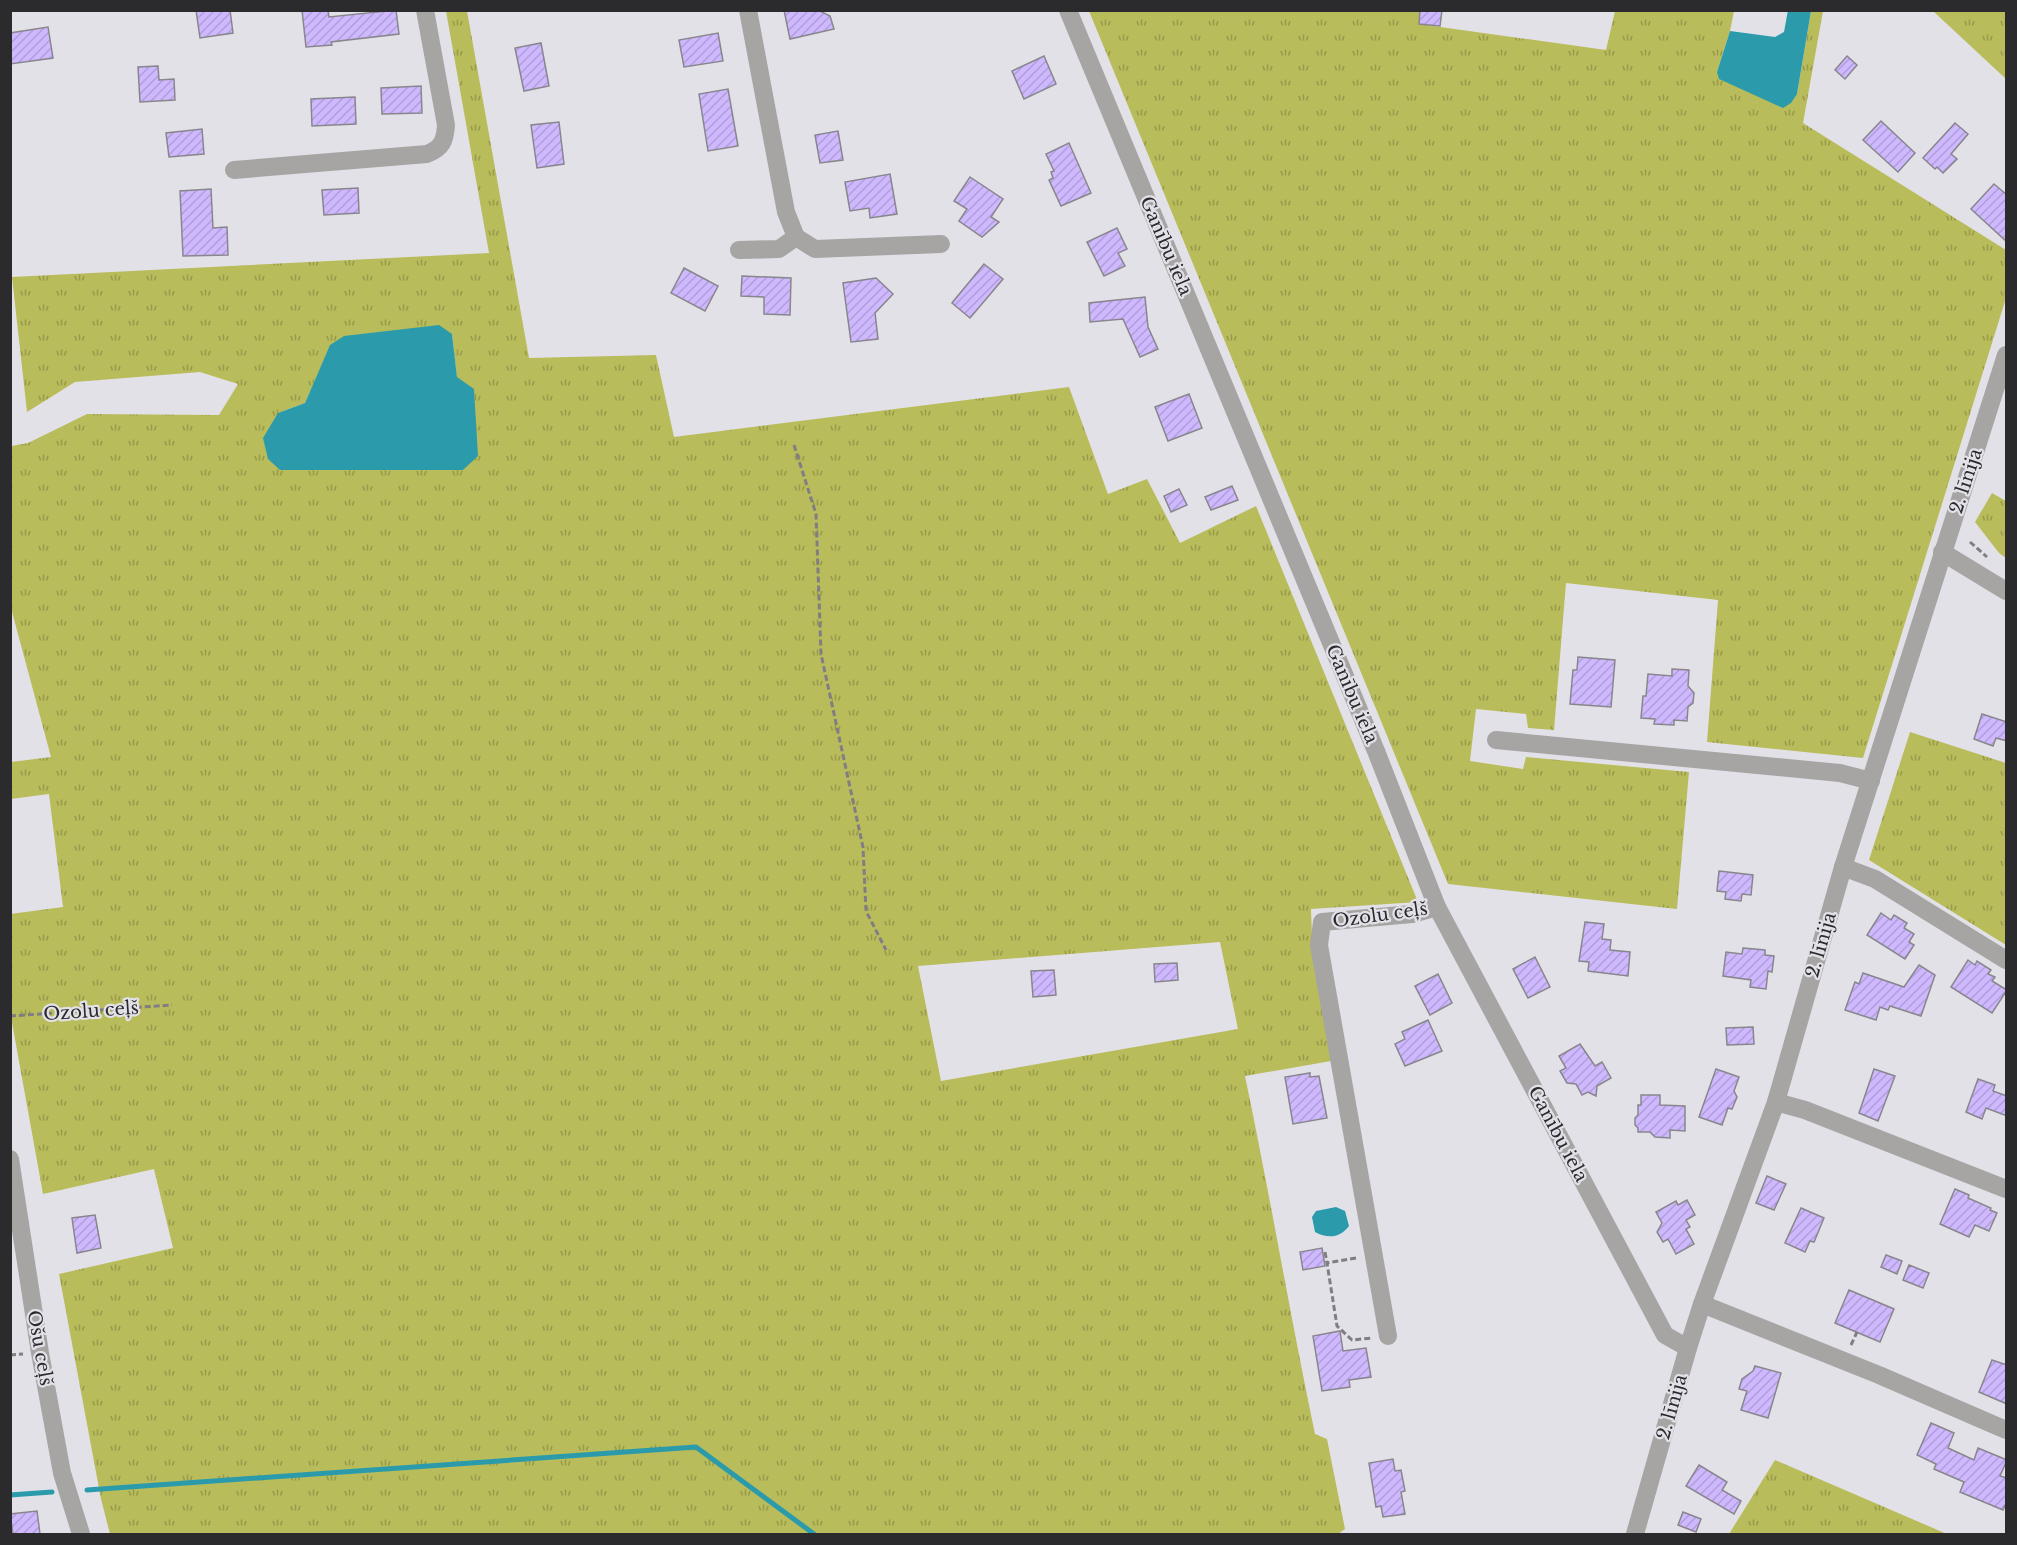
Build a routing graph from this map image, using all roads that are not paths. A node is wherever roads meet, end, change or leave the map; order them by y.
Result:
1 (425, 10) edge
2 (748, 10) edge
3 (1068, 10) edge
4 (234, 170) dead end
5 (796, 237) junction
6 (941, 244) dead end
7 (739, 250) dead end
8 (2007, 355) edge
9 (1942, 552) junction
10 (2007, 591) edge
11 (1496, 740) dead end
12 (1871, 781) junction
13 (1843, 867) junction
14 (1437, 907) junction
15 (2007, 960) edge
16 (1776, 1102) junction
17 (10, 1159) edge
18 (2007, 1189) edge
19 (1702, 1304) junction
20 (1388, 1336) road end
21 (1688, 1348) junction
22 (2007, 1430) edge
23 (81, 1534) edge
24 (1635, 1534) edge

1 - 4 street
2 - 5 street
3 - 14 street, Ganību iela
5 - 6 street
5 - 7 street
8 - 9 street, 2. līnija
9 - 10 street
9 - 12 street, 2. līnija
11 - 12 street
12 - 13 street, 2. līnija
13 - 15 street
13 - 16 street, 2. līnija
14 - 20 street, Ozolu ceļš
14 - 21 street, Ganību iela
16 - 18 street
16 - 19 street, 2. līnija
17 - 23 street, Ošu ceļš
19 - 21 street, 2. līnija
19 - 22 street
21 - 24 street, 2. līnija

